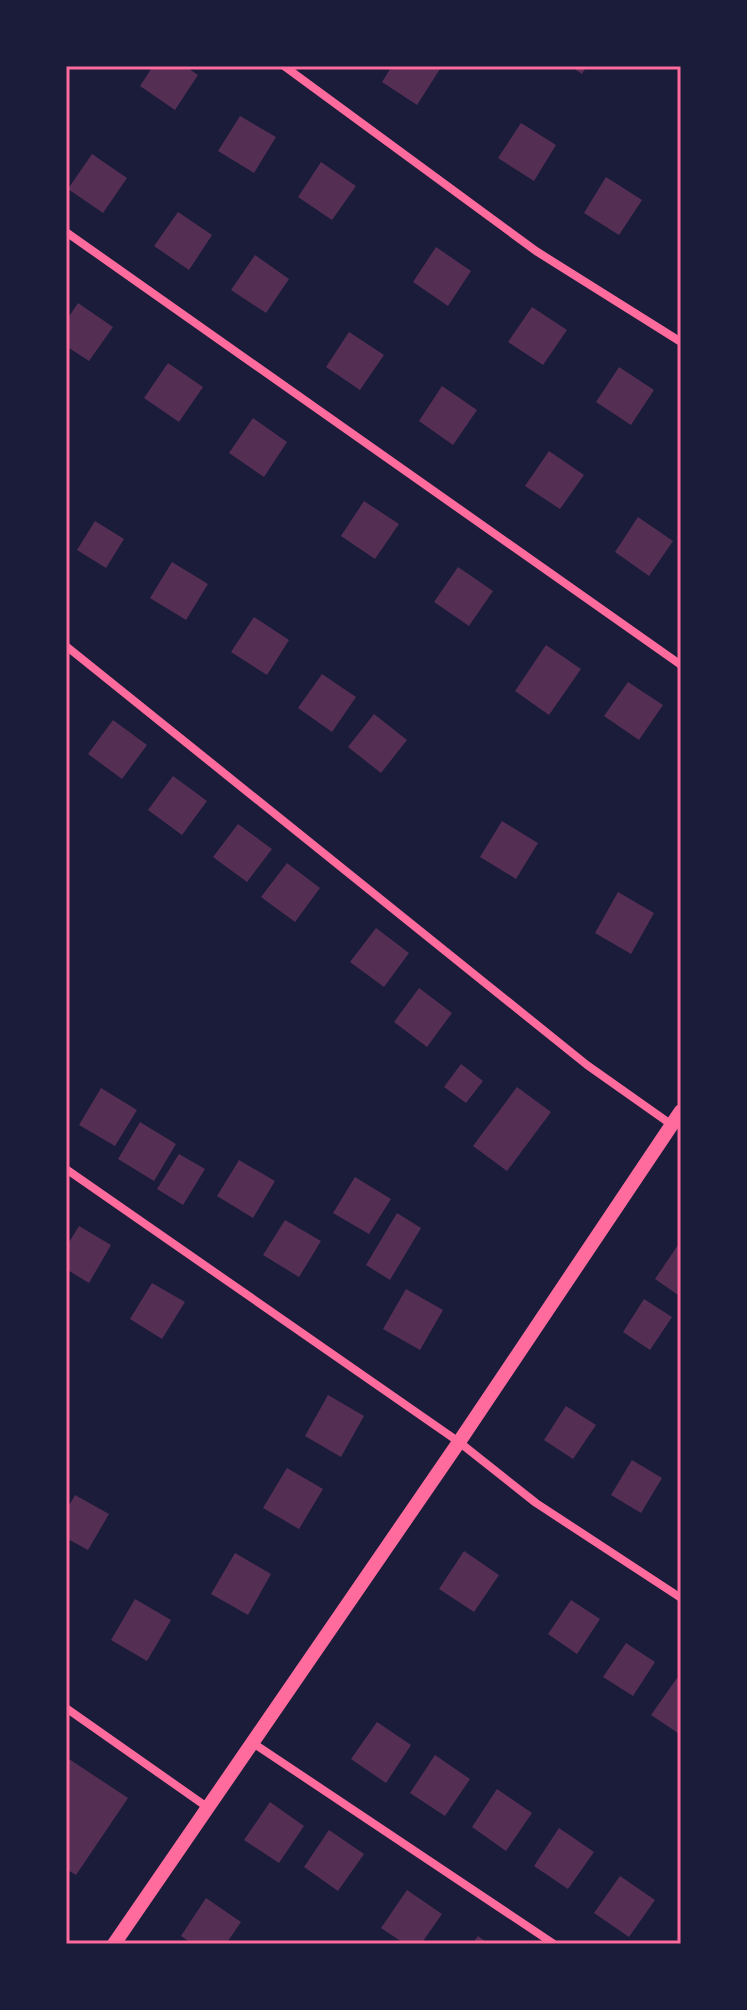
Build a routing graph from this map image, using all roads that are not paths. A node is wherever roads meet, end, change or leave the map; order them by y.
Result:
1 (284, 66) edge
2 (66, 232) edge
3 (681, 342) edge
4 (66, 646) edge
5 (681, 665) edge
6 (681, 1111) edge
7 (672, 1125) junction
8 (66, 1169) edge
9 (459, 1442) junction
10 (681, 1598) edge
11 (66, 1708) edge
12 (253, 1743) junction
13 (207, 1807) junction
14 (114, 1944) edge
15 (554, 1944) edge

1 - 3 street
2 - 5 street
4 - 7 street
6 - 7 street
7 - 9 street
8 - 9 street
9 - 10 street
9 - 12 street
11 - 13 street
12 - 13 street
12 - 15 street
13 - 14 street

